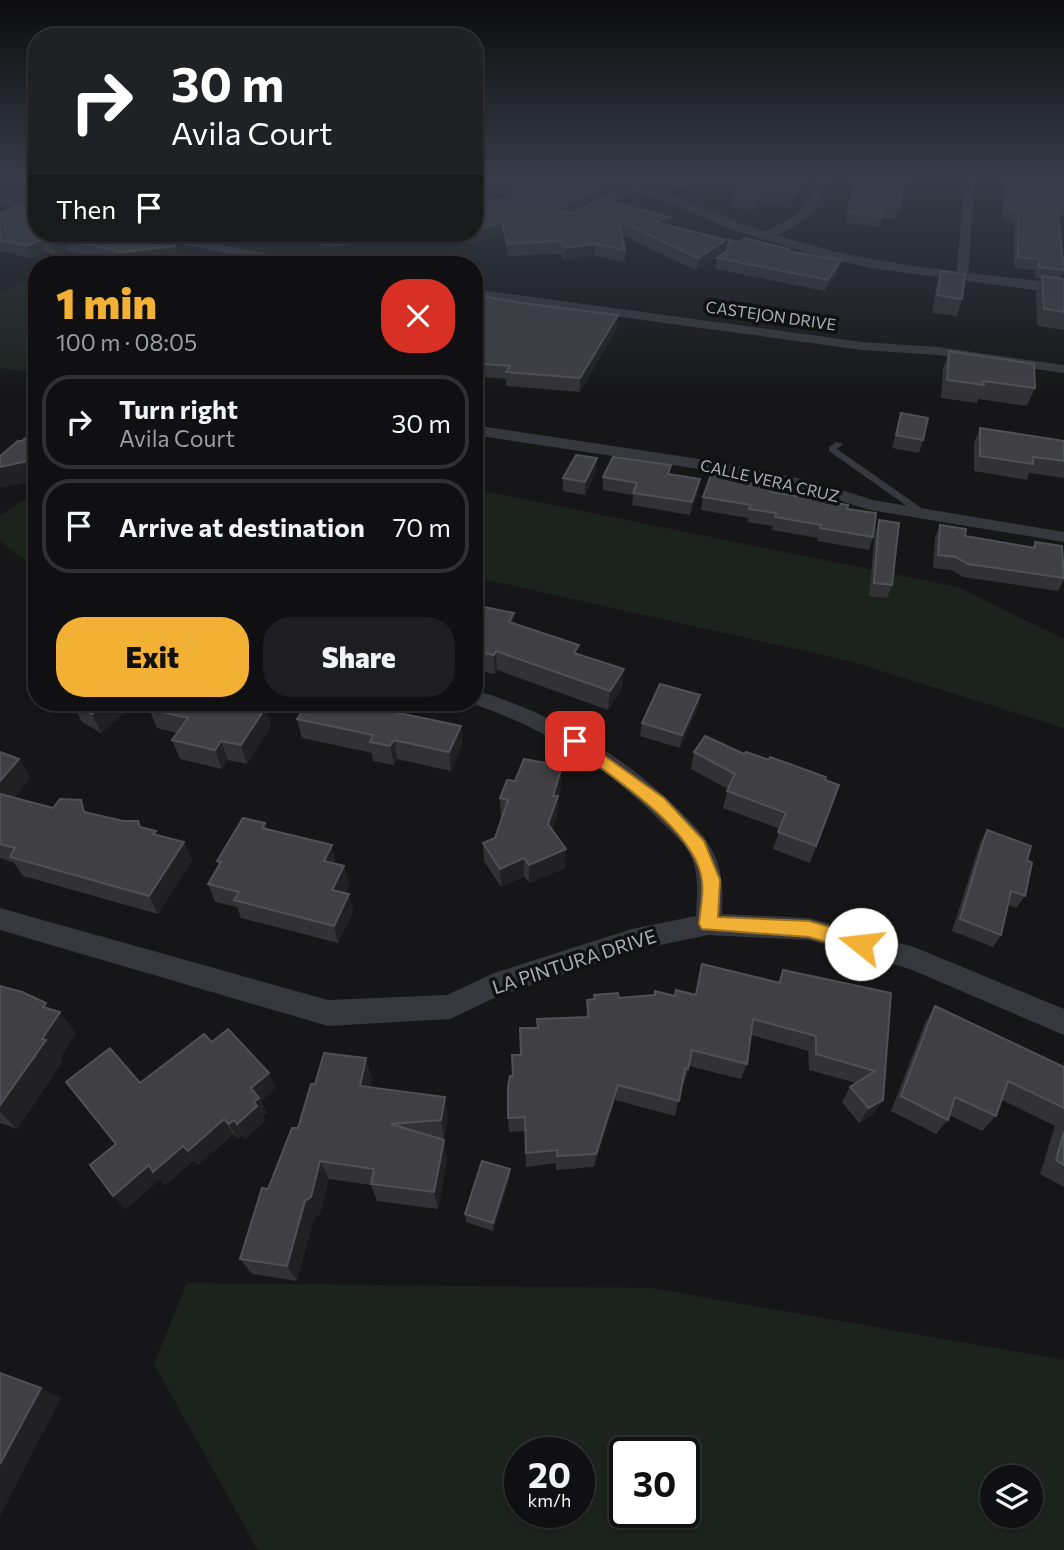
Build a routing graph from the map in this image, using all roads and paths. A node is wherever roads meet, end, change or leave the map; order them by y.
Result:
1 (220, 250) edge
2 (814, 250) edge
3 (964, 250) edge
4 (244, 256) edge
5 (962, 277) junction
6 (1064, 289) edge
7 (483, 293) edge
8 (1064, 369) edge
9 (483, 431) edge
10 (839, 444) dead end
11 (924, 514) junction
12 (1064, 537) edge
13 (483, 699) edge
14 (0, 919) edge
15 (708, 924) junction
16 (1064, 1022) edge

1 - 4 street
2 - 5 street
3 - 5 street
5 - 6 street
7 - 8 street, CASTEJON DRIVE
9 - 11 street, CALLE VERA CRUZ
10 - 11 lane
11 - 12 street, CALLE VERA CRUZ
13 - 15 street
14 - 15 street, LA PINTURA DRIVE
15 - 16 street, LA PINTURA DRIVE

